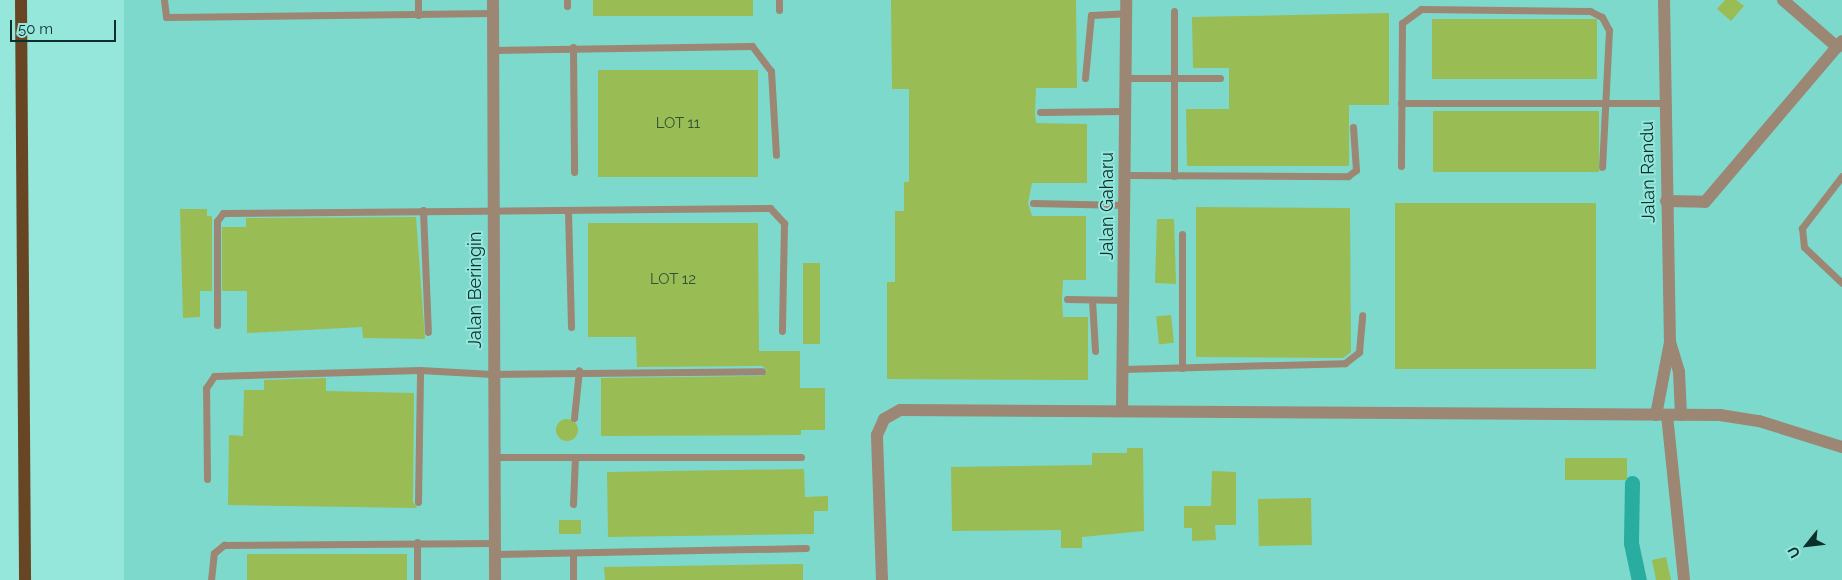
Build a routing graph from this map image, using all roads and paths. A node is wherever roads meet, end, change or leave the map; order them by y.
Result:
1 (21, 0) edge
2 (164, 0) edge
3 (418, 0) edge
4 (493, 0) edge
5 (779, 0) edge
6 (1126, 0) edge
7 (1664, 0) edge
8 (1782, 0) edge
9 (779, 10) dead end
10 (1174, 11) dead end
11 (492, 13) junction
12 (1126, 14) junction
13 (418, 15) junction
14 (1840, 44) edge
15 (573, 48) junction
16 (493, 50) junction
17 (1084, 78) dead end
18 (1125, 78) junction
19 (1172, 78) junction
20 (1220, 78) dead end
21 (1401, 103) junction
22 (1605, 103) junction
23 (1664, 103) junction
24 (1124, 111) junction
25 (1040, 112) dead end
26 (1353, 127) dead end
27 (776, 155) dead end
28 (1401, 166) dead end
29 (1602, 166) dead end
30 (574, 172) dead end
31 (1125, 175) junction
32 (1174, 176) junction
33 (1842, 176) edge
34 (1666, 201) junction
35 (1032, 203) dead end
36 (1125, 205) junction
37 (424, 210) junction
38 (568, 211) junction
39 (492, 213) junction
40 (1182, 234) dead end
41 (1842, 283) edge
42 (1067, 299) dead end
43 (1092, 300) junction
44 (1124, 300) junction
45 (1362, 315) dead end
46 (217, 325) dead end
47 (571, 327) dead end
48 (428, 332) dead end
49 (782, 332) dead end
50 (1670, 342) junction
51 (1095, 352) dead end
52 (1123, 368) junction
53 (1182, 368) junction
54 (420, 370) junction
55 (579, 370) junction
56 (762, 371) dead end
57 (492, 374) junction
58 (1122, 411) junction
59 (1662, 415) junction
60 (1681, 415) junction
61 (574, 418) dead end
62 (1842, 447) edge
63 (493, 457) junction
64 (575, 457) junction
65 (801, 457) dead end
66 (207, 479) dead end
67 (418, 502) dead end
68 (573, 504) dead end
69 (417, 542) junction
70 (806, 548) dead end
71 (495, 549) junction
72 (574, 553) junction
73 (25, 580) edge
74 (211, 580) edge
75 (417, 580) edge
76 (495, 580) edge
77 (573, 580) edge
78 (882, 580) edge
79 (1684, 580) edge

1 - 73 main road
2 - 13 lane
3 - 13 lane
4 - 11 street, Jalan Beringin
5 - 9 lane
6 - 12 street, Jalan Gaharu
7 - 23 street, Jalan Randu
8 - 14 street
10 - 19 lane
11 - 13 lane
11 - 16 street, Jalan Beringin
12 - 17 lane
12 - 18 street, Jalan Gaharu
14 - 34 street
15 - 16 lane
15 - 27 lane
15 - 30 lane
16 - 39 street, Jalan Beringin
18 - 19 lane
18 - 24 street, Jalan Gaharu
19 - 20 lane
19 - 32 lane
21 - 22 lane
21 - 22 lane
21 - 28 lane
22 - 23 lane
22 - 29 lane
23 - 34 street, Jalan Randu
24 - 25 lane
24 - 31 street, Jalan Gaharu
26 - 32 lane
31 - 32 lane
31 - 36 street, Jalan Gaharu
33 - 41 lane
34 - 50 street, Jalan Randu
35 - 36 lane
36 - 44 street, Jalan Gaharu
37 - 39 lane
37 - 46 lane
37 - 48 lane
38 - 39 lane
38 - 47 lane
38 - 49 lane
39 - 57 street, Jalan Beringin
40 - 53 lane
42 - 43 lane
43 - 44 lane
43 - 51 lane
44 - 52 street, Jalan Gaharu
45 - 53 lane
50 - 59 street, Jalan Randu
50 - 60 street, Jalan Randu
52 - 53 lane
52 - 58 street, Jalan Gaharu
54 - 57 lane
54 - 66 lane
54 - 67 lane
55 - 56 lane
55 - 57 lane
55 - 61 lane
57 - 63 street, Jalan Beringin
58 - 59 street
58 - 78 street
59 - 60 street
59 - 79 street, Jalan Randu
60 - 62 street
63 - 64 lane
63 - 71 street, Jalan Beringin
64 - 65 lane
64 - 68 lane
69 - 71 lane
69 - 74 lane
69 - 75 lane
70 - 72 lane
71 - 72 lane
71 - 76 street, Jalan Beringin
72 - 77 lane

